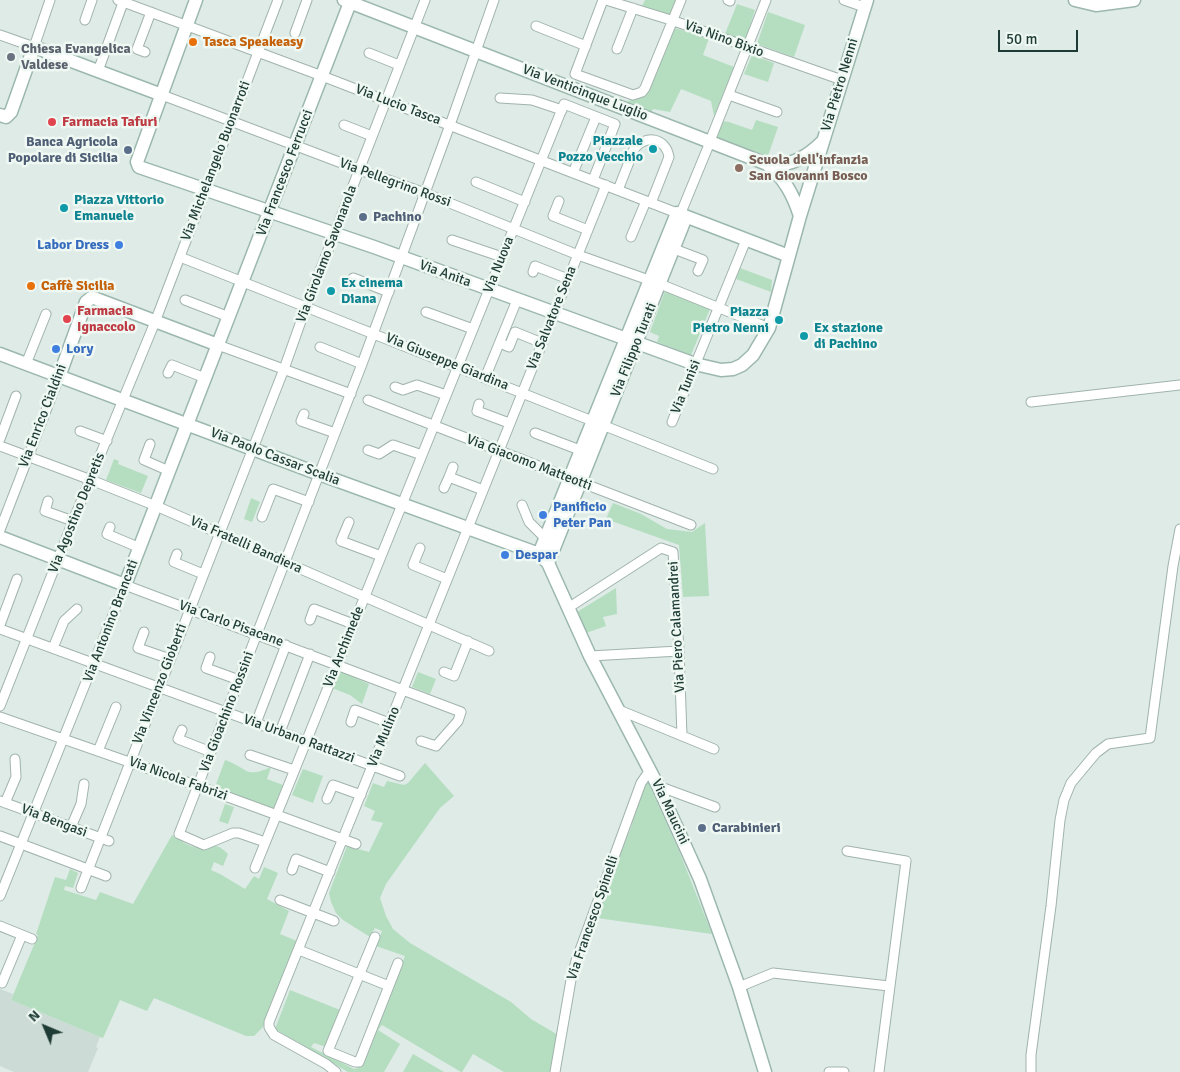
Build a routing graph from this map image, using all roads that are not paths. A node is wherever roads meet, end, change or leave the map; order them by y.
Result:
1 (50, 0) edge
2 (92, 0) edge
3 (196, 0) edge
4 (278, 0) edge
5 (307, 0) edge
6 (425, 0) edge
7 (494, 0) edge
8 (605, 0) edge
9 (681, 0) edge
10 (766, 0) edge
11 (844, 0) edge
12 (1075, 0) edge
13 (1134, 0) edge
14 (122, 1) edge
15 (348, 1) edge
16 (865, 4) edge
17 (633, 8) junction
18 (151, 12) junction
19 (85, 20) dead end
20 (674, 21) junction
21 (187, 26) junction
22 (536, 26) dead end
23 (414, 28) junction
24 (294, 33) dead end
25 (0, 35) edge
26 (586, 46) junction
27 (34, 47) junction
28 (748, 48) junction
29 (617, 50) dead end
30 (476, 51) junction
31 (145, 52) dead end
32 (259, 52) junction
33 (369, 53) dead end
34 (399, 65) junction
35 (98, 71) junction
36 (322, 76) junction
37 (842, 80) junction
38 (162, 95) junction
39 (729, 95) junction
40 (500, 98) dead end
41 (386, 100) junction
42 (563, 107) junction
43 (777, 112) dead end
44 (4, 114) edge
45 (596, 117) junction
46 (231, 121) junction
47 (344, 125) dead end
48 (450, 125) junction
49 (372, 136) junction
50 (712, 136) dead end
51 (822, 142) junction
52 (296, 146) junction
53 (708, 147) dead end
54 (541, 160) junction
55 (767, 164) junction
56 (360, 170) junction
57 (574, 173) junction
58 (593, 180) junction
59 (476, 182) dead end
60 (606, 185) junction
61 (206, 189) junction
62 (618, 190) junction
63 (425, 193) junction
64 (560, 201) dead end
65 (525, 202) junction
66 (648, 202) junction
67 (270, 212) junction
68 (681, 215) junction
69 (800, 216) junction
70 (514, 229) junction
71 (588, 230) junction
72 (334, 234) junction
73 (631, 237) dead end
74 (452, 240) dead end
75 (746, 240) junction
76 (669, 247) junction
77 (578, 255) junction
78 (788, 256) junction
79 (180, 257) junction
80 (502, 257) junction
81 (402, 258) junction
82 (698, 271) dead end
83 (533, 272) dead end
84 (353, 278) dead end
85 (568, 279) junction
86 (243, 282) junction
87 (655, 283) junction
88 (489, 289) junction
89 (389, 292) junction
90 (185, 300) dead end
91 (517, 300) junction
92 (306, 307) junction
93 (718, 308) junction
94 (426, 312) dead end
95 (554, 313) junction
96 (46, 314) dead end
97 (229, 317) junction
98 (155, 322) junction
99 (769, 328) junction
100 (473, 329) junction
101 (374, 333) junction
102 (631, 341) junction
103 (500, 343) junction
104 (542, 343) junction
105 (218, 345) junction
106 (320, 347) dead end
107 (0, 354) edge
108 (747, 361) joint
109 (26, 364) junction
110 (362, 364) junction
111 (696, 364) junction
112 (458, 367) junction
113 (284, 369) junction
114 (168, 373) dead end
115 (59, 377) junction
116 (205, 378) junction
117 (485, 378) junction
118 (1180, 385) edge
119 (395, 387) dead end
120 (522, 392) junction
121 (350, 394) junction
122 (16, 396) dead end
123 (446, 396) junction
124 (123, 400) junction
125 (368, 400) dead end
126 (1031, 402) dead end
127 (479, 404) dead end
128 (304, 414) dead end
129 (672, 422) dead end
130 (509, 423) junction
131 (598, 423) junction
132 (188, 424) junction
133 (434, 426) junction
134 (80, 431) dead end
135 (534, 433) dead end
136 (335, 434) junction
137 (0, 439) edge
138 (107, 441) junction
139 (150, 444) dead end
140 (0, 446) edge
141 (253, 448) junction
142 (368, 450) dead end
143 (498, 451) junction
144 (587, 452) junction
145 (422, 455) junction
146 (28, 457) junction
147 (452, 467) dead end
148 (713, 469) dead end
149 (169, 471) junction
150 (320, 474) junction
151 (449, 477) junction
152 (90, 480) junction
153 (575, 481) junction
154 (444, 488) dead end
155 (483, 490) junction
156 (48, 501) dead end
157 (309, 502) junction
158 (402, 504) junction
159 (522, 505) dead end
160 (156, 506) junction
161 (262, 517) dead end
162 (73, 521) junction
163 (349, 522) dead end
164 (691, 525) dead end
165 (110, 527) dead end
166 (467, 528) junction
167 (1180, 529) edge
168 (0, 530) edge
169 (219, 534) junction
170 (0, 537) edge
171 (545, 538) junction
172 (140, 548) junction
173 (420, 548) dead end
174 (177, 554) dead end
175 (539, 554) junction
176 (381, 556) junction
177 (58, 559) junction
178 (285, 562) junction
179 (548, 563) junction
180 (203, 574) junction
181 (17, 579) dead end
182 (447, 579) junction
183 (125, 585) junction
184 (364, 598) junction
185 (568, 608) junction
186 (77, 609) dead end
187 (189, 609) junction
188 (310, 620) dead end
189 (354, 624) junction
190 (429, 624) junction
191 (0, 625) edge
192 (0, 629) edge
193 (144, 632) dead end
194 (257, 634) junction
195 (26, 639) junction
196 (468, 641) junction
197 (286, 645) junction
198 (53, 648) junction
199 (489, 651) dead end
200 (679, 651) junction
201 (310, 654) junction
202 (590, 656) junction
203 (210, 657) dead end
204 (170, 659) junction
205 (95, 663) junction
206 (337, 664) junction
207 (444, 672) dead end
208 (239, 680) junction
209 (159, 687) junction
210 (403, 689) junction
211 (0, 706) edge
212 (116, 707) dead end
213 (619, 710) junction
214 (227, 712) junction
215 (0, 717) edge
216 (351, 722) dead end
217 (256, 723) junction
218 (389, 723) junction
219 (182, 730) dead end
220 (280, 732) junction
221 (682, 736) junction
222 (64, 740) junction
223 (421, 741) dead end
224 (306, 742) junction
225 (714, 749) dead end
226 (98, 751) junction
227 (211, 752) junction
228 (250, 755) dead end
229 (15, 759) dead end
230 (130, 762) junction
231 (372, 766) junction
232 (294, 770) junction
233 (650, 770) junction
234 (400, 776) dead end
235 (84, 784) dead end
236 (198, 786) junction
237 (658, 786) junction
238 (361, 795) junction
239 (327, 799) dead end
240 (3, 802) edge
241 (715, 807) dead end
242 (34, 813) junction
243 (276, 815) junction
244 (71, 827) junction
245 (0, 836) edge
246 (343, 839) junction
247 (105, 840) junction
248 (265, 842) junction
249 (21, 844) junction
250 (356, 844) dead end
251 (847, 851) dead end
252 (255, 868) dead end
253 (88, 870) junction
254 (292, 870) dead end
255 (330, 872) junction
256 (106, 876) dead end
257 (81, 888) dead end
258 (0, 896) edge
259 (280, 900) dead end
260 (314, 913) junction
261 (334, 921) dead end
262 (0, 926) edge
263 (22, 935) junction
264 (374, 937) dead end
265 (32, 939) dead end
266 (298, 950) junction
267 (398, 963) dead end
268 (359, 974) junction
269 (2, 982) dead end
270 (389, 986) junction
271 (890, 986) junction
272 (739, 987) junction
273 (336, 1072) edge
274 (555, 1072) edge
275 (765, 1072) edge
276 (829, 1072) edge
277 (844, 1072) edge
278 (879, 1072) edge
279 (1030, 1072) edge

1 - 27 street
2 - 19 street
3 - 21 street
4 - 32 street, Via Michelangelo Buonarroti
5 - 24 street
6 - 23 street, Via Girolamo Savonarola
7 - 30 street, Via Gioachino Rossini
8 - 17 street, Via Nino Bixio
8 - 26 street
9 - 20 street
10 - 28 street
11 - 16 street
12 - 13 street
14 - 18 street, Via Lucio Tasca
14 - 35 street
15 - 23 street, Via Venticinque Luglio
15 - 36 street, Via Francesco Ferrucci
16 - 37 street, Via Pietro Nenni
17 - 20 street, Via Nino Bixio
17 - 29 street
18 - 21 street, Via Lucio Tasca
18 - 31 street
20 - 26 street
20 - 28 street, Via Nino Bixio
21 - 32 street, Via Lucio Tasca
21 - 38 street
22 - 26 street
23 - 30 street, Via Venticinque Luglio
23 - 34 street, Via Girolamo Savonarola
25 - 27 street
27 - 35 street, Via Pellegrino Rossi
27 - 44 street
28 - 37 street, Via Nino Bixio
28 - 39 street
30 - 48 street, Via Gioachino Rossini
30 - 55 street, Via Venticinque Luglio
32 - 36 street, Via Lucio Tasca
32 - 46 street, Via Michelangelo Buonarroti
33 - 34 street
34 - 41 street, Via Girolamo Savonarola
35 - 38 street, Via Pellegrino Rossi
36 - 41 street, Via Lucio Tasca
36 - 52 street, Via Francesco Ferrucci
37 - 51 street, Via Pietro Nenni
38 - 46 street, Via Pellegrino Rossi
38 - 61 street, Via Anita
39 - 43 street
39 - 50 street
40 - 42 street
41 - 48 street, Via Lucio Tasca
41 - 49 street, Via Girolamo Savonarola
42 - 45 street
42 - 54 street, Via Nuova
45 - 57 street
45 - 58 street
46 - 52 street, Via Pellegrino Rossi
46 - 61 street, Via Michelangelo Buonarroti
47 - 49 street
48 - 54 street, Via Lucio Tasca
48 - 63 street, Via Gioachino Rossini
49 - 56 street, Via Girolamo Savonarola
51 - 55 street, Via Venticinque Luglio
51 - 69 street, Via Pietro Nenni
52 - 56 street, Via Pellegrino Rossi
52 - 67 street, Via Francesco Ferrucci
53 - 68 street, Via Filippo Turati
54 - 57 street, Via Lucio Tasca
54 - 65 street, Via Nuova
55 - 69 street
56 - 63 street, Via Pellegrino Rossi
56 - 72 street, Via Girolamo Savonarola
57 - 58 street, Via Lucio Tasca
58 - 60 street, Via Lucio Tasca
59 - 65 street
60 - 62 street, Via Lucio Tasca
60 - 71 street, Via Salvatore Sena
61 - 67 street, Via Anita
61 - 79 street, Via Michelangelo Buonarroti
62 - 66 street, Via Lucio Tasca
62 - 66 street
63 - 70 street, Via Pellegrino Rossi
63 - 81 street, Via Gioachino Rossini
64 - 71 street
65 - 70 street, Via Nuova
66 - 68 street, Via Lucio Tasca
66 - 73 street
67 - 72 street, Via Anita
67 - 86 street, Via Francesco Ferrucci
68 - 75 street, Via Lucio Tasca
68 - 76 street, Via Filippo Turati
69 - 78 street, Via Pietro Nenni
70 - 77 street, Via Pellegrino Rossi
70 - 80 street, Via Nuova
71 - 77 street, Via Salvatore Sena
72 - 81 street, Via Anita
72 - 92 street, Via Girolamo Savonarola
74 - 80 street
75 - 78 street, Via Lucio Tasca
75 - 93 street, Via Tunisi
76 - 82 street
76 - 87 street, Via Filippo Turati
77 - 85 street, Via Salvatore Sena
77 - 87 street, Via Pellegrino Rossi
78 - 99 street, Via Pietro Nenni
79 - 86 street, Via Giuseppe Giardina
79 - 98 street, Via Michelangelo Buonarroti
80 - 88 street, Via Nuova
81 - 88 street, Via Anita
81 - 89 street, Via Gioachino Rossini
83 - 85 street
84 - 89 street
85 - 95 street, Via Salvatore Sena
86 - 92 street, Via Giuseppe Giardina
86 - 97 street, Via Francesco Ferrucci
87 - 93 street, Via Pellegrino Rossi
87 - 102 street, Via Filippo Turati
88 - 91 street, Via Anita
88 - 100 street, Via Nuova
89 - 101 street, Via Gioachino Rossini
90 - 97 street
91 - 95 street, Via Anita
91 - 103 street
92 - 101 street, Via Giuseppe Giardina
92 - 113 street, Via Girolamo Savonarola
93 - 99 street, Via Pellegrino Rossi
93 - 111 street, Via Tunisi
94 - 100 street
95 - 102 street, Via Anita
95 - 104 street, Via Salvatore Sena
96 - 109 street
97 - 105 street, Via Francesco Ferrucci
98 - 105 street
98 - 115 street, Via Enrico Cialdini
98 - 124 street, Via Agostino Depretis
99 - 108 street, Via Pietro Nenni
100 - 112 street, Via Nuova
101 - 110 street, Via Gioachino Rossini
101 - 112 street, Via Giuseppe Giardina
102 - 111 street, Via Anita
102 - 131 street, Via Filippo Turati
103 - 104 street
103 - 117 street
104 - 120 street, Via Salvatore Sena
105 - 113 street
105 - 116 street, Via Antonino Brancati
106 - 110 street
107 - 109 street, Via Paolo Cassar Scalia
108 - 111 street, Via Anita
109 - 115 street, Via Paolo Cassar Scalia
110 - 121 street, Via Gioachino Rossini
111 - 129 street, Via Tunisi
112 - 117 street, Via Giuseppe Giardina
112 - 123 street, Via Nuova
113 - 121 street
113 - 141 street, Via Vincenzo Gioberti
114 - 116 street
115 - 124 street, Via Paolo Cassar Scalia
115 - 146 street, Via Enrico Cialdini
116 - 132 street, Via Antonino Brancati
117 - 120 street, Via Giuseppe Giardina
118 - 126 street
119 - 123 street
120 - 130 street, Via Salvatore Sena
120 - 131 street, Via Giuseppe Giardina
121 - 136 street, Via Gioachino Rossini
122 - 137 street
123 - 133 street, Via Nuova
124 - 132 street, Via Paolo Cassar Scalia
124 - 138 street, Via Agostino Depretis
125 - 133 street, Via Giacomo Matteotti
127 - 130 street
128 - 136 street
130 - 143 street, Via Salvatore Sena
131 - 144 street, Via Filippo Turati
131 - 148 street, Via Giuseppe Giardina
132 - 141 street, Via Paolo Cassar Scalia
132 - 149 street, Via Antonino Brancati
133 - 143 street, Via Giacomo Matteotti
133 - 145 street, Via Archimede
134 - 138 street
135 - 144 street
136 - 150 street, Via Gioachino Rossini
138 - 152 street, Via Agostino Depretis
139 - 149 street
140 - 146 street, Via Fratelli Bandiera
141 - 150 street, Via Paolo Cassar Scalia
141 - 169 street, Via Vincenzo Gioberti
142 - 145 street
143 - 153 street, Via Giacomo Matteotti
143 - 155 street, Via Mulino
144 - 153 street, Via Filippo Turati
145 - 158 street, Via Archimede
146 - 152 street, Via Fratelli Bandiera
146 - 168 street, Via Enrico Cialdini
147 - 151 street
149 - 160 street, Via Antonino Brancati
150 - 157 street, Via Gioachino Rossini
150 - 158 street, Via Paolo Cassar Scalia
151 - 154 street
151 - 155 street
152 - 160 street, Via Fratelli Bandiera
152 - 162 street, Via Agostino Depretis
153 - 164 street, Via Giacomo Matteotti
153 - 171 street
153 - 179 street
155 - 166 street, Via Mulino
156 - 162 street
157 - 161 street
157 - 178 street, Via Gioachino Rossini
158 - 166 street, Via Paolo Cassar Scalia
158 - 176 street, Via Archimede
159 - 171 street
160 - 169 street, Via Fratelli Bandiera
160 - 172 street, Via Antonino Brancati
162 - 177 street, Via Agostino Depretis
163 - 176 street
165 - 172 street
166 - 175 street, Via Paolo Cassar Scalia
166 - 182 street, Via Mulino
167 - 279 street
169 - 178 street, Via Fratelli Bandiera
169 - 180 street, Via Vincenzo Gioberti
170 - 177 street, Via Carlo Pisacane
171 - 175 street
172 - 183 street, Via Antonino Brancati
173 - 182 street
174 - 180 street
175 - 179 street, Via Paolo Cassar Scalia
176 - 184 street, Via Archimede
177 - 183 street, Via Carlo Pisacane
177 - 195 street, Via Agostino Depretis
178 - 184 street, Via Fratelli Bandiera
178 - 194 street, Via Gioachino Rossini
179 - 185 street, Via Maucini
180 - 187 street, Via Vincenzo Gioberti
181 - 191 street
182 - 190 street, Via Mulino
183 - 187 street, Via Carlo Pisacane
183 - 205 street, Via Antonino Brancati
184 - 189 street, Via Archimede
184 - 190 street, Via Fratelli Bandiera
185 - 200 street, Via Piero Calamandrei
185 - 202 street, Via Maucini
186 - 198 street
187 - 194 street, Via Carlo Pisacane
187 - 204 street, Via Vincenzo Gioberti
188 - 189 street
189 - 206 street, Via Archimede
190 - 196 street, Via Fratelli Bandiera
190 - 210 street, Via Mulino
192 - 195 street, Via Urbano Rattazzi
193 - 204 street
194 - 197 street, Via Carlo Pisacane
194 - 208 street, Via Gioachino Rossini
195 - 198 street, Via Urbano Rattazzi
195 - 211 street, Via Agostino Depretis
196 - 199 street, Via Fratelli Bandiera
196 - 207 street
197 - 201 street, Via Carlo Pisacane
197 - 217 street
198 - 205 street, Via Urbano Rattazzi
200 - 202 street
200 - 221 street, Via Piero Calamandrei
201 - 206 street, Via Carlo Pisacane
201 - 220 street
202 - 213 street, Via Maucini
203 - 208 street
204 - 209 street, Via Vincenzo Gioberti
205 - 209 street, Via Urbano Rattazzi
205 - 222 street, Via Antonino Brancati
206 - 210 street, Via Carlo Pisacane
206 - 224 street, Via Archimede
208 - 214 street, Via Gioachino Rossini
209 - 214 street, Via Urbano Rattazzi
209 - 230 street, Via Vincenzo Gioberti
210 - 218 street, Via Mulino
210 - 223 street, Via Carlo Pisacane
212 - 226 street
213 - 221 street
213 - 233 street, Via Maucini
214 - 217 street, Via Urbano Rattazzi
214 - 227 street, Via Gioachino Rossini
215 - 222 street, Via Nicola Fabrizi
216 - 218 street
217 - 220 street, Via Urbano Rattazzi
218 - 231 street, Via Mulino
219 - 227 street
220 - 224 street, Via Urbano Rattazzi
221 - 225 street
222 - 226 street, Via Nicola Fabrizi
222 - 242 street, Via Antonino Brancati
224 - 231 street, Via Urbano Rattazzi
224 - 232 street, Via Archimede
226 - 230 street, Via Nicola Fabrizi
227 - 236 street, Via Gioachino Rossini
228 - 232 street
229 - 240 street
230 - 236 street, Via Nicola Fabrizi
230 - 247 street, Via Vincenzo Gioberti
231 - 234 street, Via Urbano Rattazzi
231 - 238 street, Via Mulino
232 - 243 street, Via Archimede
233 - 237 street, Via Maucini
233 - 274 street, Via Francesco Spinelli
235 - 244 street
236 - 243 street, Via Nicola Fabrizi
236 - 248 street, Via Gioachino Rossini
237 - 241 street
237 - 272 street, Via Maucini
238 - 239 street
238 - 246 street, Via Mulino
240 - 242 street, Via Bengasi
242 - 244 street, Via Bengasi
242 - 249 street, Via Antonino Brancati
243 - 246 street, Via Nicola Fabrizi
243 - 248 street, Via Archimede
244 - 247 street, Via Bengasi
245 - 249 street
246 - 250 street, Via Nicola Fabrizi
246 - 255 street, Via Mulino
247 - 253 street, Via Vincenzo Gioberti
248 - 252 street, Via Archimede
249 - 253 street
249 - 258 street, Via Antonino Brancati
251 - 271 street
253 - 256 street
253 - 257 street, Via Vincenzo Gioberti
254 - 255 street
255 - 260 street, Via Mulino
259 - 260 street
260 - 261 street
260 - 266 street, Via Mulino
262 - 263 street
263 - 265 street
263 - 269 street
264 - 268 street
266 - 268 street
266 - 273 street, Via Mulino
267 - 270 street
268 - 270 street
268 - 270 street
271 - 272 street
271 - 278 street
272 - 275 street, Via Maucini
276 - 277 street

